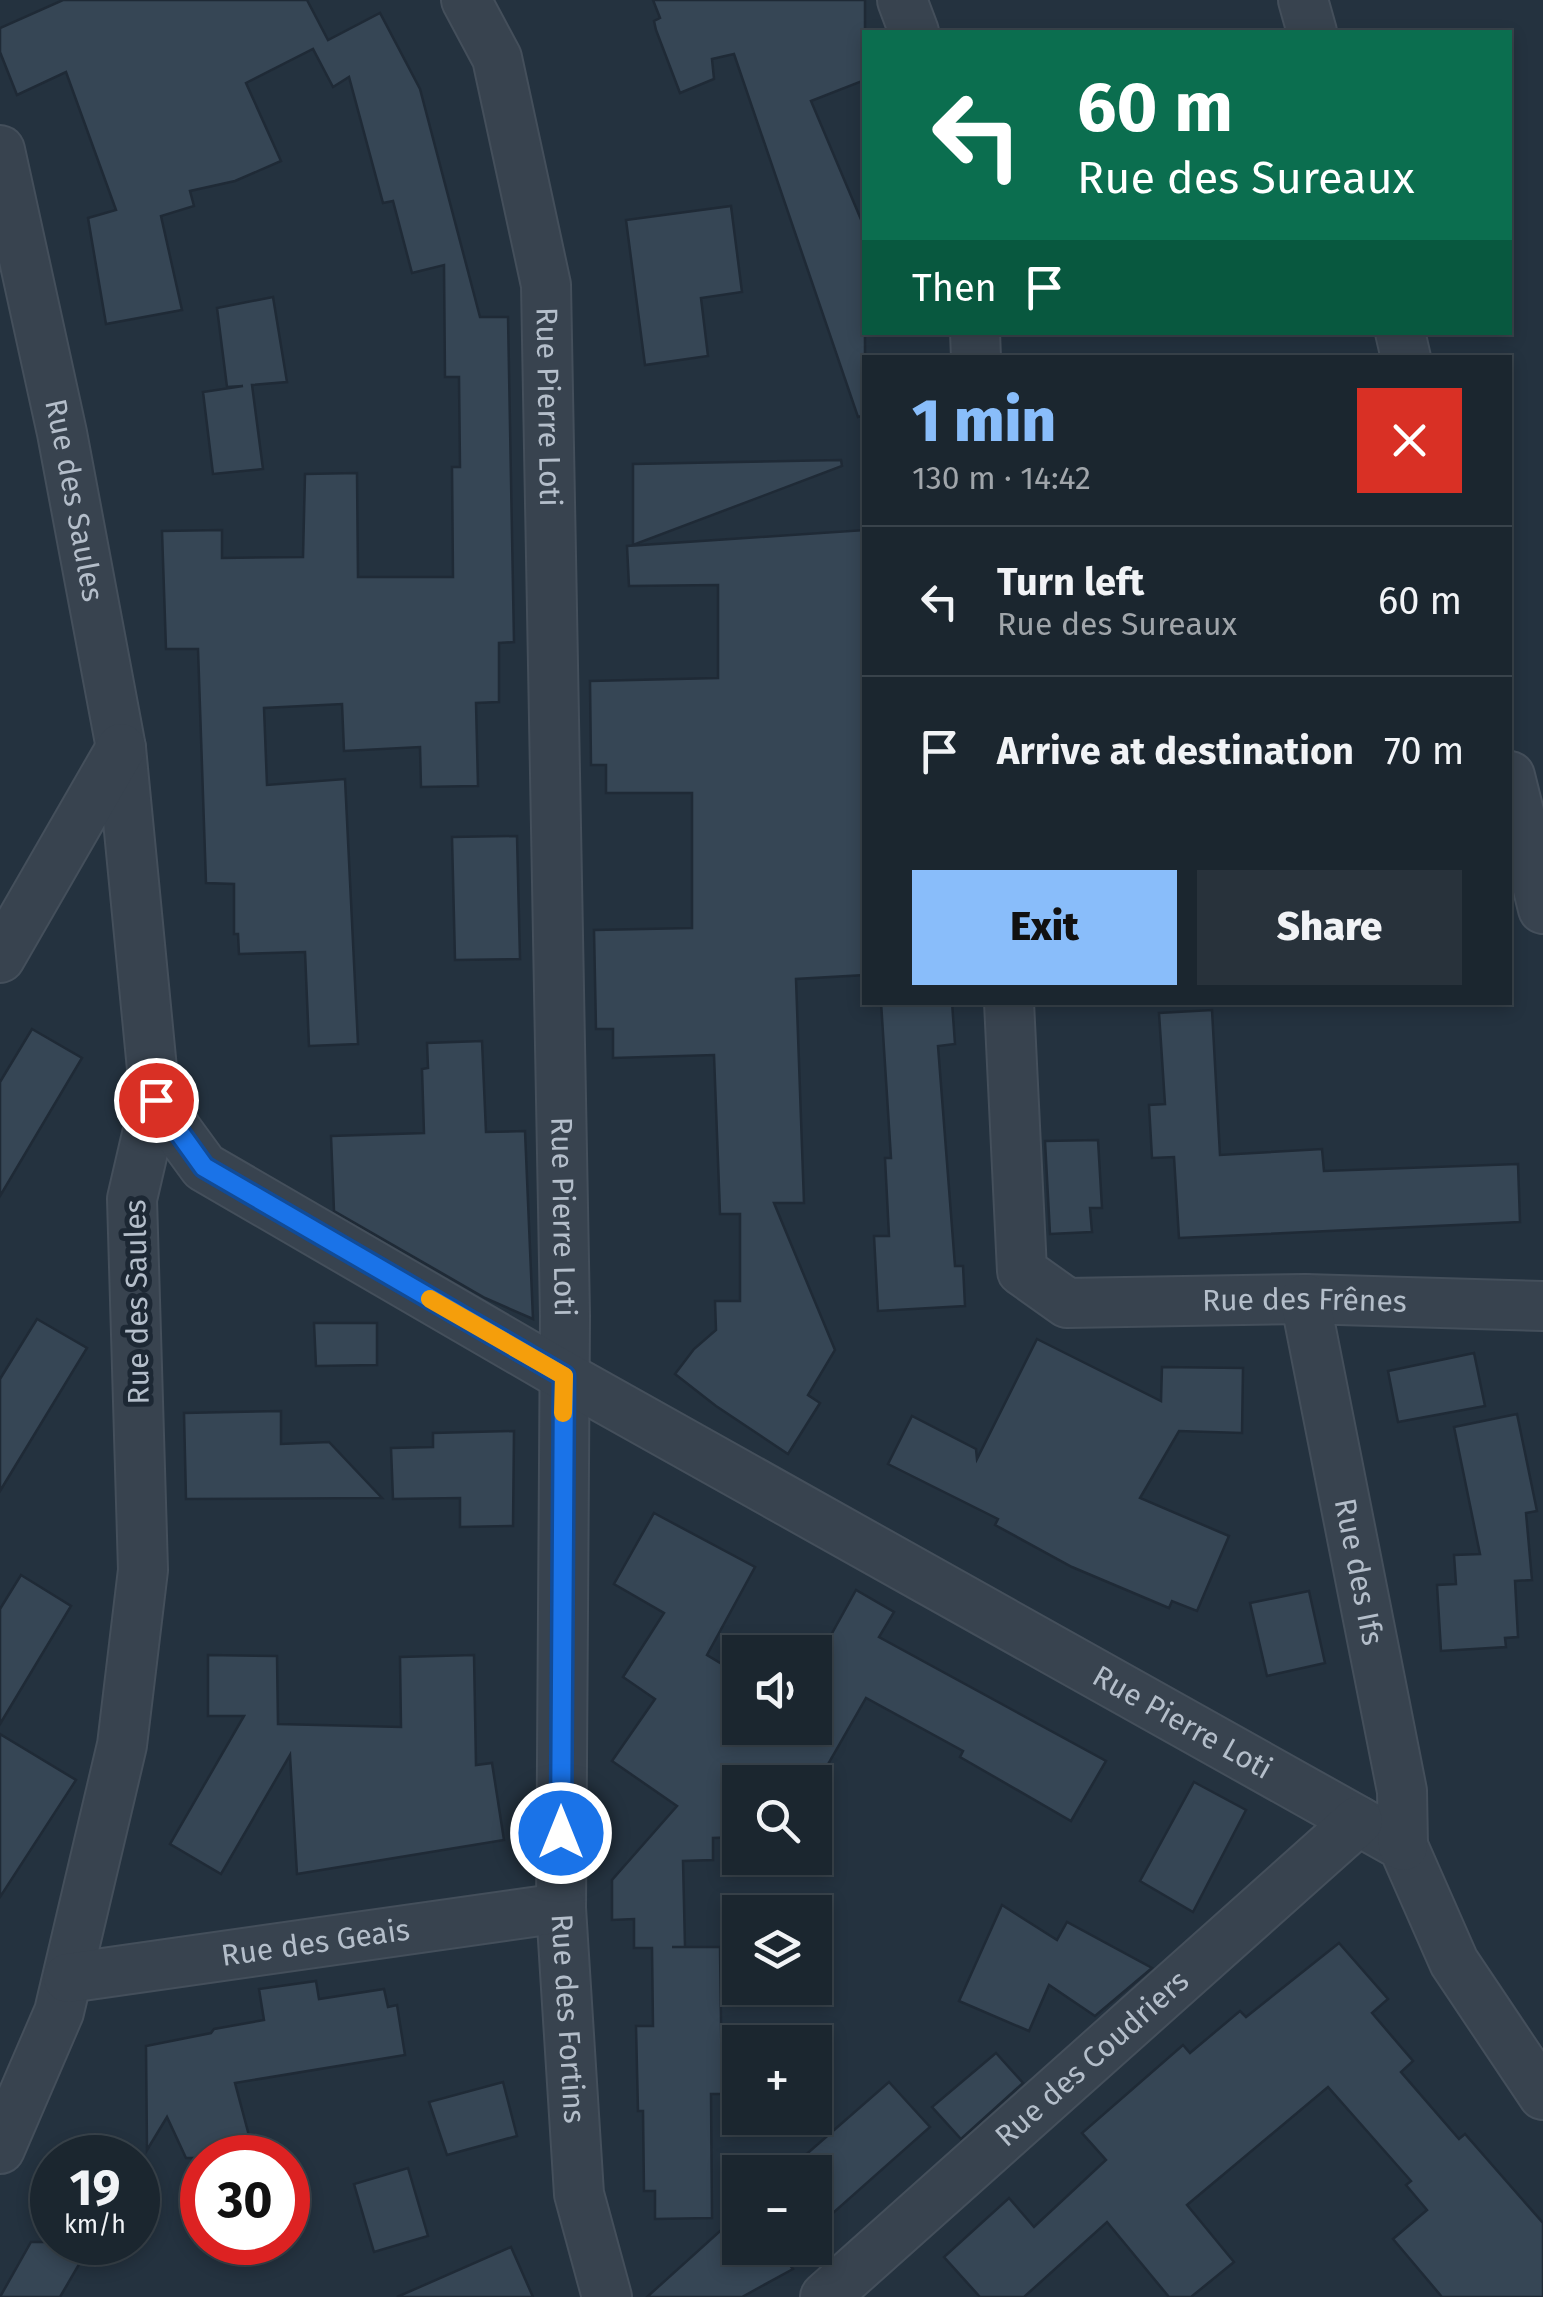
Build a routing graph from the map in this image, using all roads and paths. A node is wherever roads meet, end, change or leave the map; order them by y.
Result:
1 (466, 0) edge
2 (902, 0) edge
3 (1302, 0) edge
4 (913, 30) edge
5 (1311, 30) edge
6 (0, 150) edge
7 (121, 748) junction
8 (1512, 784) edge
9 (1543, 908) edge
10 (0, 958) edge
11 (1009, 1005) edge
12 (156, 1100) junction
13 (1305, 1299) junction
14 (1543, 1306) edge
15 (564, 1376) junction
16 (1358, 1821) junction
17 (1404, 1846) junction
18 (561, 1908) junction
19 (68, 1978) junction
20 (1543, 2095) edge
21 (0, 2148) edge
22 (607, 2297) edge
23 (825, 2297) edge

1 - 15 street, Rue Pierre Loti
2 - 4 street
3 - 5 street
6 - 7 street, Rue des Saules
7 - 10 street
7 - 12 street, Rue des Saules
8 - 9 street
11 - 13 street, Rue des Frênes
12 - 15 street
12 - 19 street, Rue des Saules
13 - 14 street, Rue des Frênes
13 - 17 street, Rue des Ifs
15 - 16 street, Rue Pierre Loti
15 - 18 street, Rue des Fortins
16 - 17 street, Rue Pierre Loti
16 - 23 street, Rue des Coudriers
17 - 20 street
18 - 19 street, Rue des Geais
18 - 22 street, Rue des Fortins
19 - 21 street, Rue des Saules

